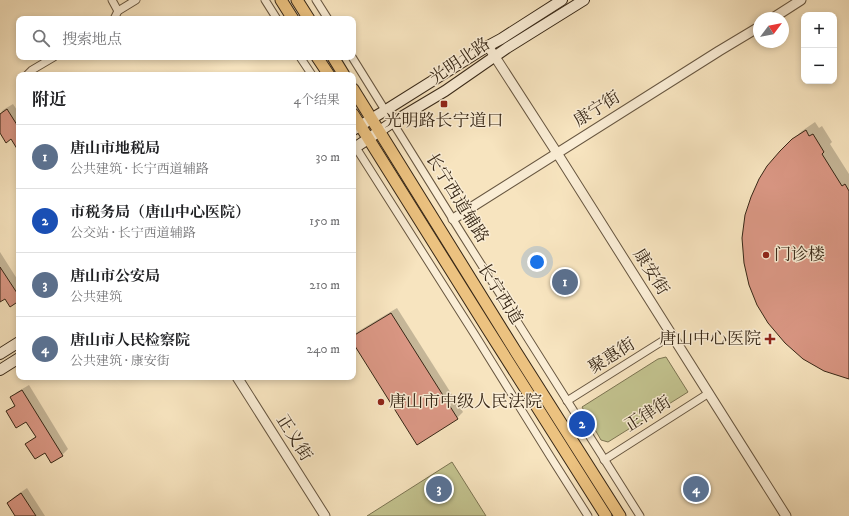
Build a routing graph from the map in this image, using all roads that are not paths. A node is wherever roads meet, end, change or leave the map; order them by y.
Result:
1 (112, 0) edge
2 (136, 0) edge
3 (265, 0) edge
4 (281, 0) edge
5 (297, 0) edge
6 (316, 0) edge
7 (562, 0) edge
8 (584, 0) edge
9 (801, 0) edge
10 (118, 11) junction
11 (782, 12) edge
12 (116, 16) edge
13 (275, 16) edge
14 (291, 16) edge
15 (307, 16) edge
16 (326, 16) edge
17 (753, 31) edge
18 (488, 46) junction
19 (495, 57) junction
20 (49, 60) edge
21 (302, 60) edge
22 (319, 60) edge
23 (335, 60) edge
24 (354, 60) edge
25 (30, 72) edge
26 (310, 72) edge
27 (327, 72) edge
28 (342, 72) edge
29 (356, 94) edge
30 (386, 110) junction
31 (371, 119) junction
32 (393, 122) junction
33 (357, 128) edge
34 (379, 132) junction
35 (369, 139) junction
36 (356, 145) edge
37 (356, 149) edge
38 (557, 153) junction
39 (453, 219) junction
40 (672, 335) junction
41 (16, 344) edge
42 (0, 354) edge
43 (16, 360) edge
44 (0, 370) edge
45 (239, 380) edge
46 (709, 393) junction
47 (567, 401) junction
48 (604, 460) junction
49 (325, 516) edge
50 (588, 516) edge
51 (606, 516) edge
52 (620, 516) edge
53 (640, 516) edge
54 (786, 516) edge

1 - 10 street
2 - 10 street
3 - 13 street
4 - 14 main road
5 - 15 main road
6 - 16 street
7 - 18 main road, 光明北路
8 - 19 main road, 光明北路
9 - 11 street
10 - 12 street
17 - 38 street, 康宁街
18 - 19 street, 康安街
18 - 30 main road, 光明北路
19 - 32 main road, 光明北路
19 - 38 street, 康安街
20 - 25 street
21 - 26 street
22 - 27 main road
23 - 28 main road
24 - 30 street, 长宁西道辅路
29 - 31 main road, 长宁西道
30 - 31 main road, 光明北路
30 - 32 street, 长宁西道辅路
31 - 33 main road, 光明北路
31 - 34 main road, 长宁西道
32 - 34 main road, 光明北路
32 - 39 street, 长宁西道辅路
33 - 35 main road, 长宁西道
34 - 35 main road, 光明北路
34 - 52 main road, 长宁西道
35 - 36 main road, 光明北路
35 - 51 main road, 长宁西道
37 - 50 street
38 - 39 street, 康宁街
38 - 40 street, 康安街
39 - 47 street, 长宁西道辅路
40 - 46 street, 康安街
40 - 47 street, 聚惠街
41 - 42 main road
43 - 44 main road
45 - 49 street, 正义街
46 - 48 street, 正律街
46 - 54 street, 康安街
47 - 48 street, 长宁西道辅路
48 - 53 street, 长宁西道辅路

